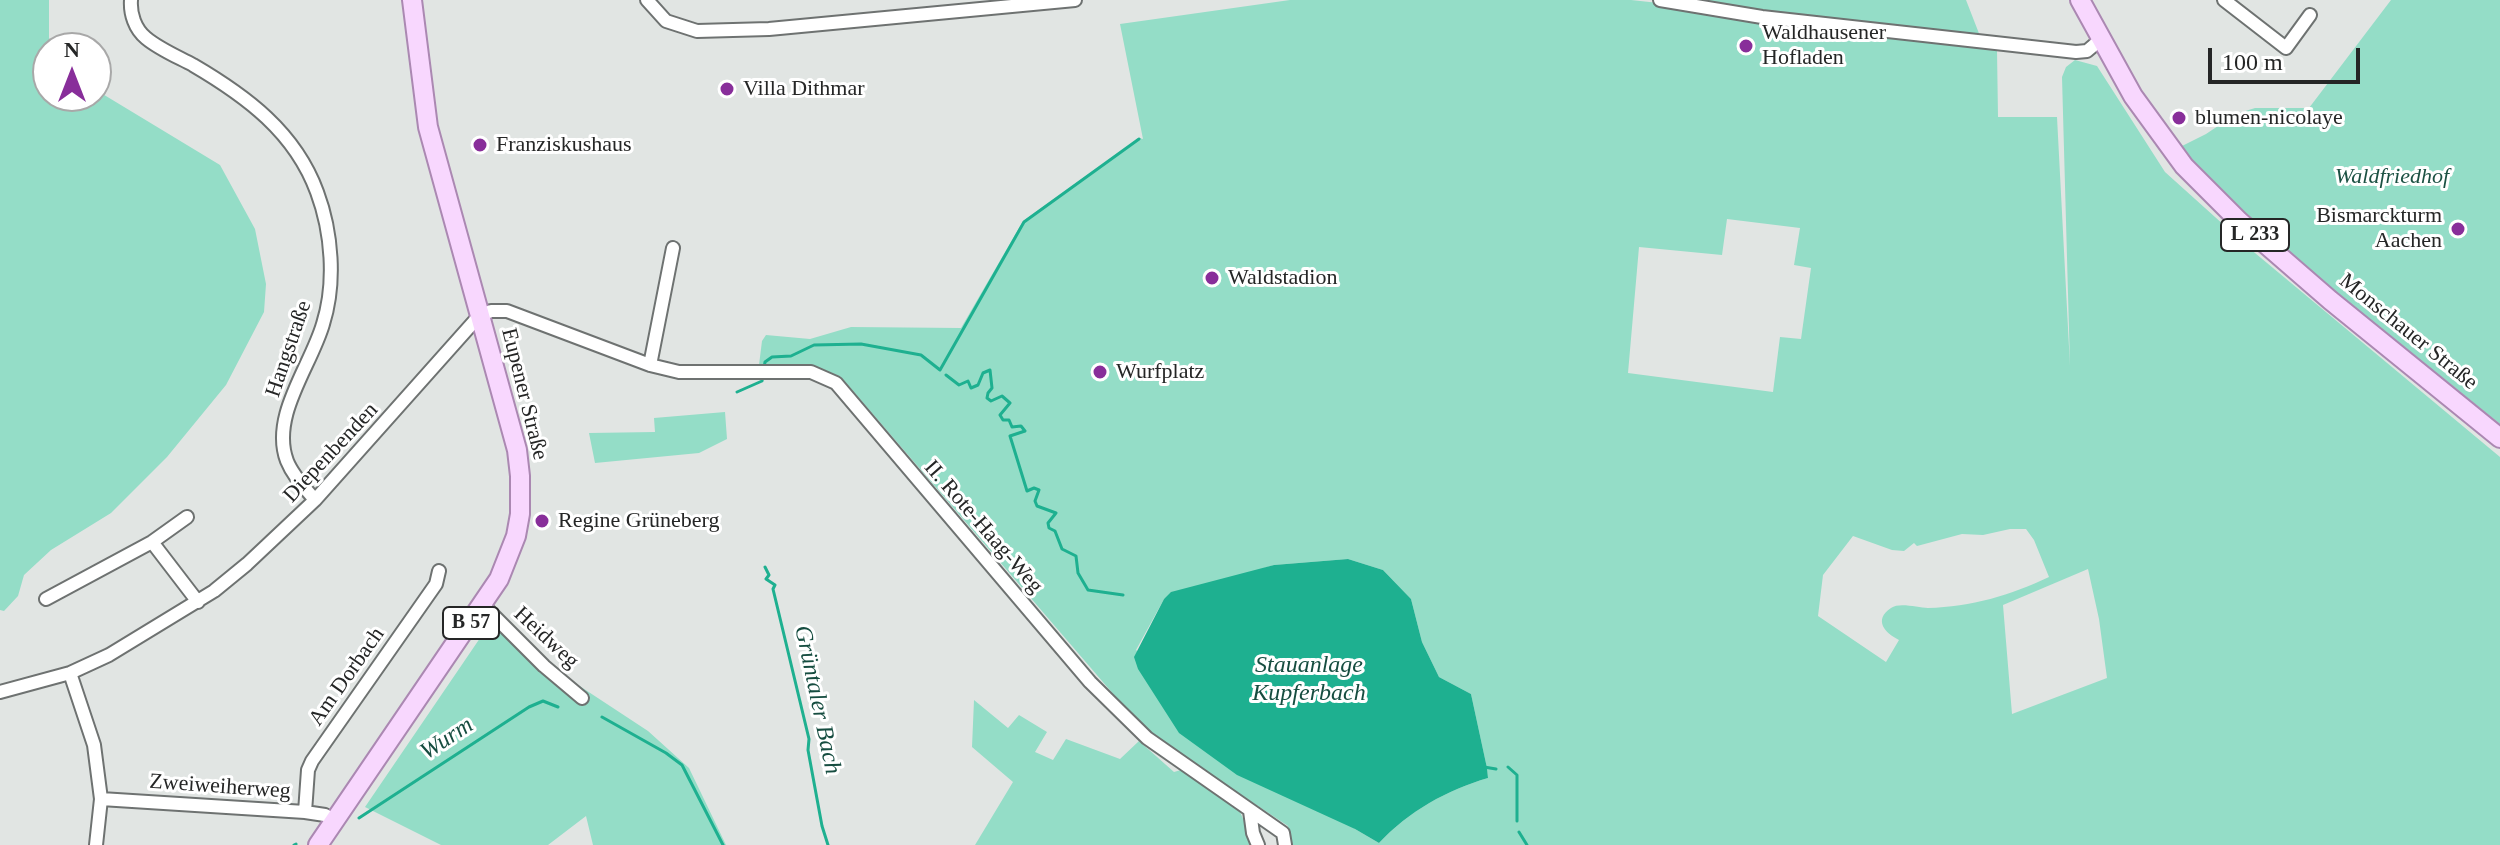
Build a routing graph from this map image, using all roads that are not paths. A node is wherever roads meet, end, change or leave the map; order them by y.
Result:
1 (131, 0) edge
2 (412, 0) edge
3 (647, 0) edge
4 (1075, 0) edge
5 (1660, 0) edge
6 (2080, 0) edge
7 (2224, 0) edge
8 (2310, 15) dead end
9 (2100, 40) junction
10 (673, 248) dead end
11 (479, 316) junction
12 (650, 365) junction
13 (2500, 438) edge
14 (315, 500) junction
15 (187, 517) dead end
16 (152, 542) junction
17 (439, 571) dead end
18 (46, 599) dead end
19 (198, 602) junction
20 (483, 605) junction
21 (70, 673) junction
22 (0, 692) edge
23 (582, 698) dead end
24 (101, 799) junction
25 (1250, 811) junction
26 (305, 812) junction
27 (335, 821) junction
28 (96, 845) edge
29 (318, 845) edge
30 (1258, 845) edge
31 (1285, 845) edge

1 - 14 street, Hangstraße
2 - 11 main road, Eupener Straße / B 57
3 - 4 street
5 - 9 street
6 - 9 main road, Monschauer Straße / L 233
7 - 8 street
9 - 13 main road, Monschauer Straße / L 233
10 - 12 street
11 - 12 street, II. Rote-Haag-Weg
11 - 14 street, Diepenbenden
11 - 20 main road, Eupener Straße / B 57
12 - 25 street, II. Rote-Haag-Weg
14 - 19 street, Diepenbenden
15 - 16 street
16 - 18 street
16 - 19 street
17 - 26 street, Am Dorbach
19 - 21 street, Diepenbenden
20 - 23 street, Heidweg
20 - 27 main road, Eupener Straße / B 57
21 - 22 street, Diepenbenden
21 - 24 street
24 - 26 street, Zweiweiherweg
24 - 28 street
25 - 30 street
25 - 31 street, II. Rote-Haag-Weg
26 - 27 street, Zweiweiherweg
27 - 29 main road, Eupener Straße / B 57

